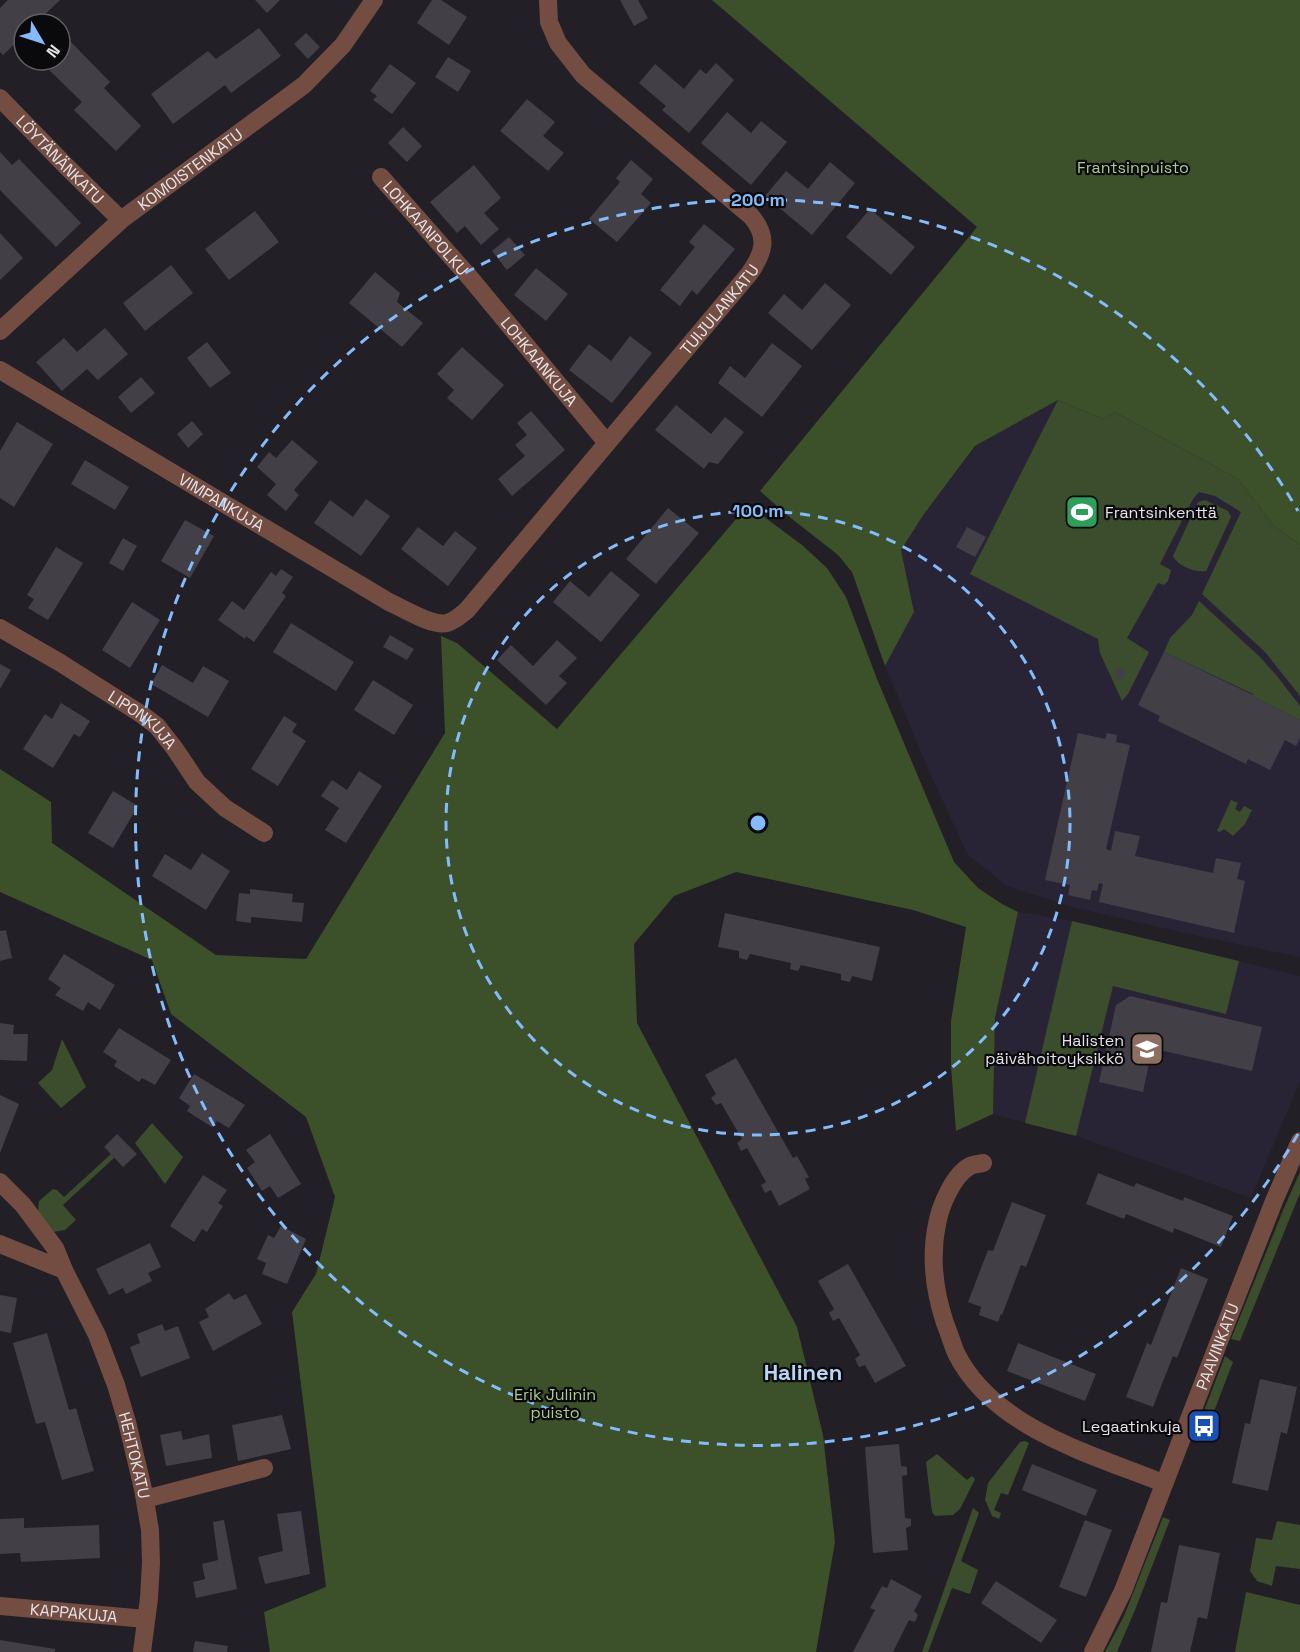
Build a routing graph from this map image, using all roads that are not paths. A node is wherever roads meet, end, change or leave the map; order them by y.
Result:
1 (374, 0) edge
2 (548, 0) edge
3 (0, 98) edge
4 (381, 177) dead end
5 (121, 220) junction
6 (471, 279) joint
7 (0, 331) edge
8 (0, 370) edge
9 (607, 443) junction
10 (448, 623) joint
11 (0, 628) edge
12 (264, 833) dead end
13 (1300, 1141) edge
14 (983, 1163) dead end
15 (0, 1182) edge
16 (0, 1244) edge
17 (64, 1270) junction
18 (264, 1468) dead end
19 (1163, 1483) junction
20 (145, 1499) junction
21 (0, 1606) edge
22 (146, 1619) junction
23 (141, 1652) edge
24 (1094, 1652) edge

1 - 5 street, KOMOISTENKATU
2 - 9 street, TUIJULANKATU
3 - 5 street, LÖYTÄNÄNKATU
4 - 6 street, LOHKAANPOLKU
5 - 7 street, KOMOISTENKATU
6 - 9 street, LOHKAANKUJA
8 - 10 street, VIMPANKUJA
9 - 10 street, TUIJULANKATU
11 - 12 street, LIPONKUJA
13 - 19 street, PAAVINKATU
14 - 19 street
15 - 17 street, HEHTOKATU
16 - 17 street
17 - 20 street, HEHTOKATU
18 - 20 street
19 - 24 street, PAAVINKATU
20 - 22 street, HEHTOKATU
21 - 22 street, KAPPAKUJA
22 - 23 street, HEHTOKATU

